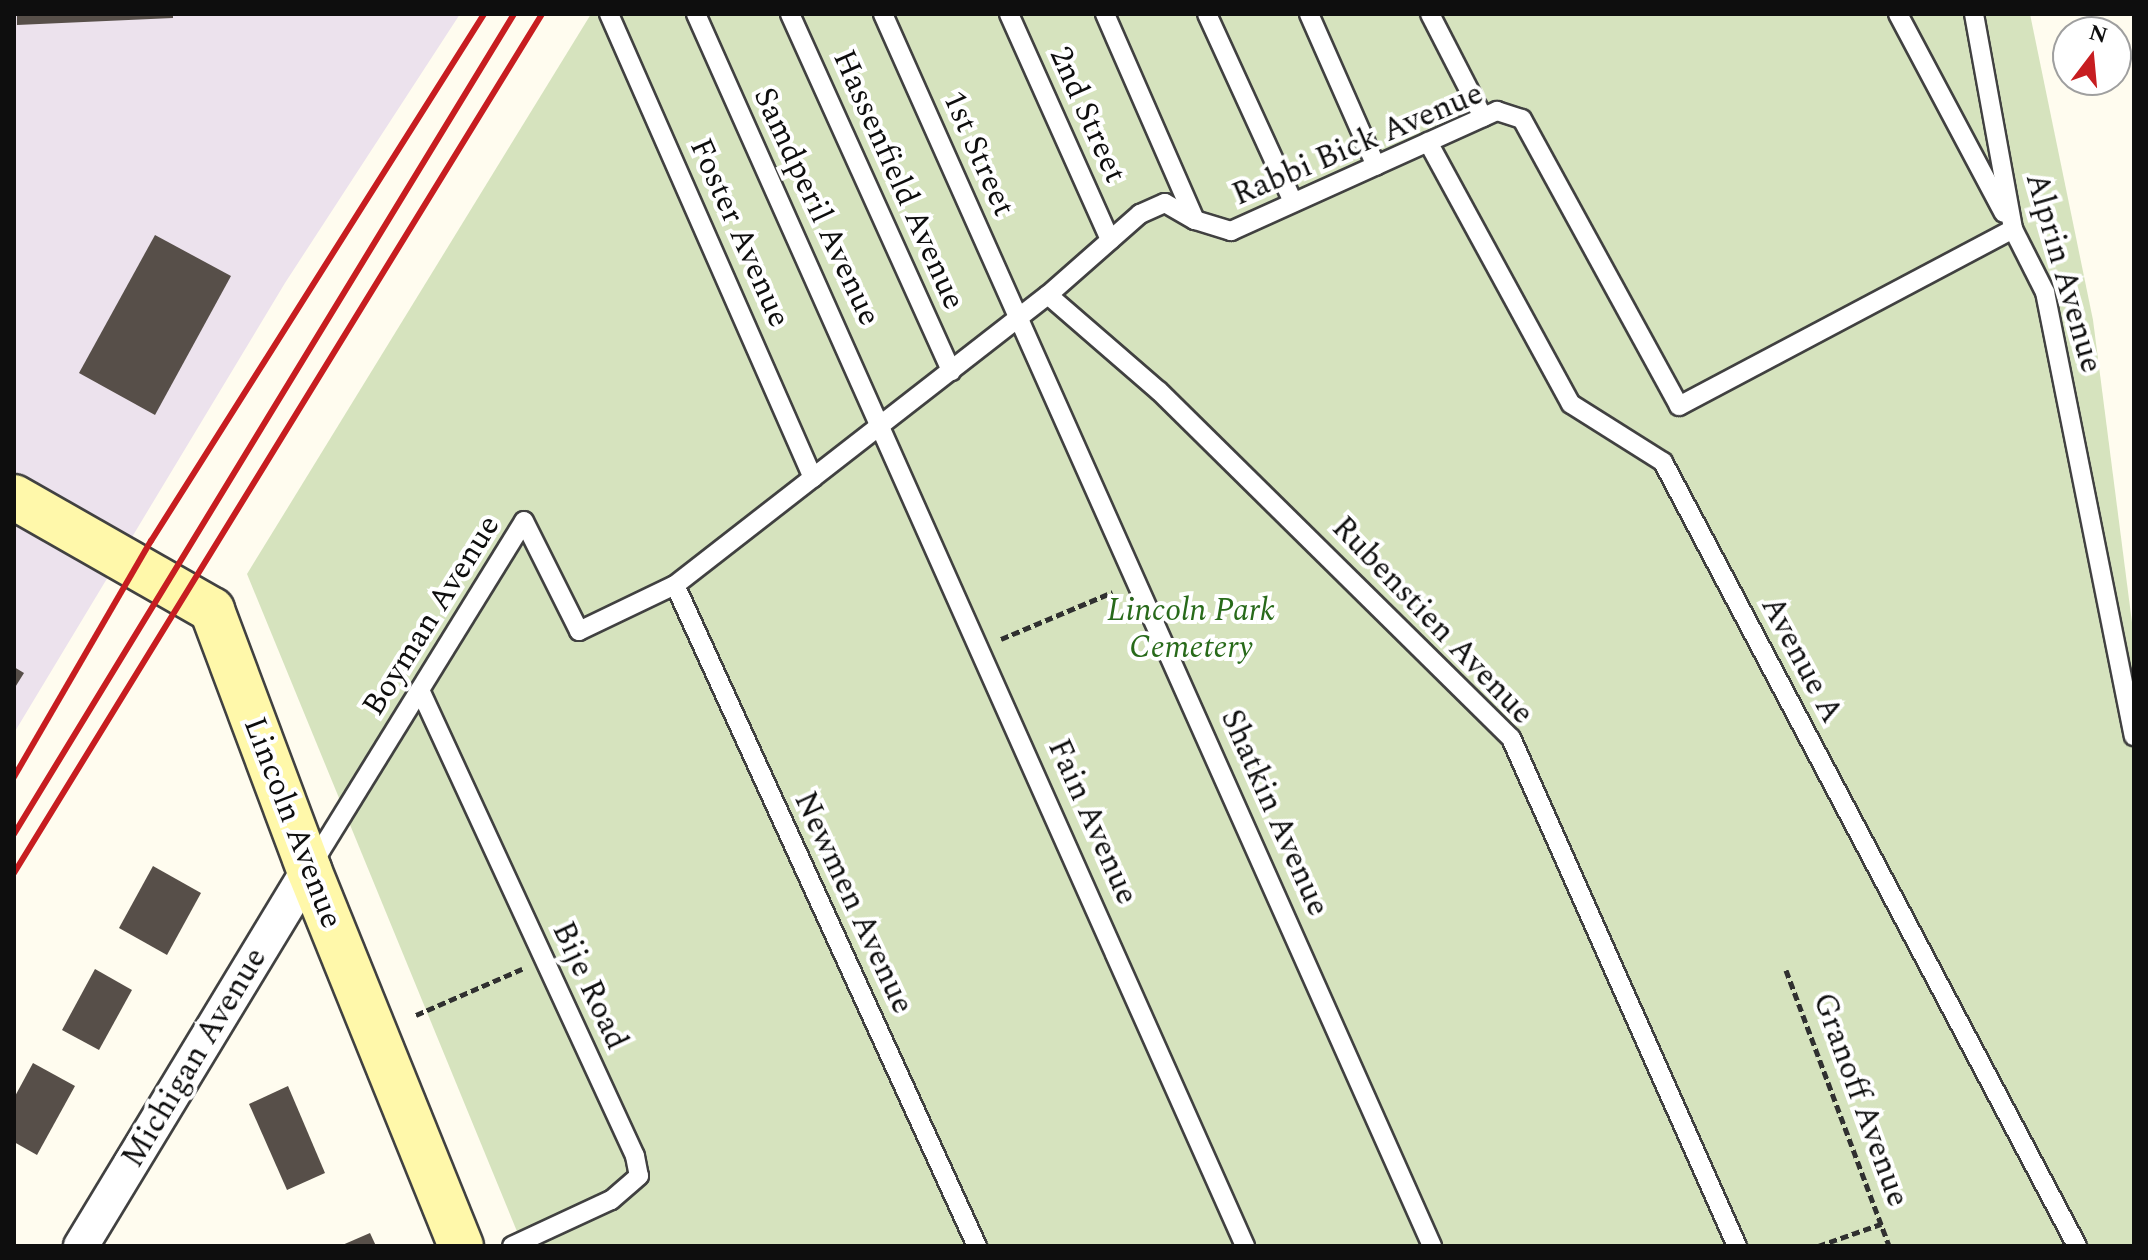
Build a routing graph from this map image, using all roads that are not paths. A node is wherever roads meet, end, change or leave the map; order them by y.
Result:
1 (609, 14) edge
2 (696, 14) edge
3 (790, 14) edge
4 (883, 14) edge
5 (1009, 14) edge
6 (1105, 14) edge
7 (1207, 14) edge
8 (1309, 14) edge
9 (1430, 14) edge
10 (1898, 14) edge
11 (1974, 14) edge
12 (1483, 117) junction
13 (1428, 142) junction
14 (1376, 166) junction
15 (1293, 202) junction
16 (1195, 220) junction
17 (2013, 229) junction
18 (1110, 240) junction
19 (1048, 295) junction
20 (1017, 319) junction
21 (951, 371) junction
22 (883, 424) junction
23 (813, 478) junction
24 (14, 497) edge
25 (675, 585) junction
26 (420, 690) junction
27 (2134, 736) edge
28 (309, 870) junction
29 (81, 1246) edge
30 (461, 1246) edge
31 (512, 1246) edge
32 (977, 1246) edge
33 (1245, 1246) edge
34 (1432, 1246) edge
35 (1737, 1246) edge
36 (2077, 1246) edge

1 - 23 lane, Foster Avenue
2 - 22 lane, Samdperil Avenue
3 - 21 lane, Hassenfield Avenue
4 - 20 lane, 1st Street
5 - 18 lane, 2nd Street
6 - 16 lane
7 - 15 lane
8 - 14 lane
9 - 12 lane
10 - 17 lane
11 - 17 lane, Alprin Avenue
12 - 13 lane, Rabbi Bick Avenue
12 - 17 lane, Rabbi Bick Avenue
13 - 14 lane, Rabbi Bick Avenue
13 - 36 lane, Avenue A
14 - 15 lane, Rabbi Bick Avenue
15 - 16 lane, Rabbi Bick Avenue
16 - 18 lane, Rabbi Bick Avenue
17 - 27 lane, Alprin Avenue
18 - 19 lane, Rabbi Bick Avenue
19 - 20 lane, Rabbi Bick Avenue
19 - 35 lane, Rubenstien Avenue
20 - 21 lane, Rabbi Bick Avenue
20 - 34 lane, Shatkin Avenue
21 - 22 lane, Rabbi Bick Avenue
22 - 23 lane, Boyman Avenue
22 - 33 lane, Fain Avenue
23 - 25 lane, Boyman Avenue
24 - 28 street, Lincoln Avenue
25 - 26 lane, Boyman Avenue
25 - 32 lane, Newmen Avenue
26 - 28 lane, Boyman Avenue
26 - 31 lane, Bije Road
28 - 29 street, Michigan Avenue
28 - 30 street, Lincoln Avenue

